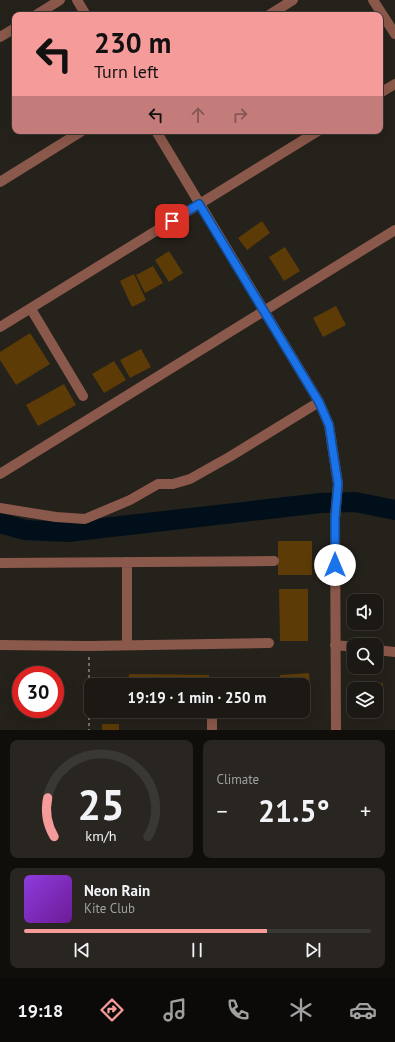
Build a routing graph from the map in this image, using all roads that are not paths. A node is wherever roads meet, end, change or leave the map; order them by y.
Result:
1 (60, 0) edge
2 (77, 0) edge
3 (293, 0) edge
4 (373, 0) edge
5 (41, 12) edge
6 (84, 12) edge
7 (274, 12) edge
8 (381, 12) edge
9 (383, 15) edge
10 (12, 30) edge
11 (395, 34) edge
12 (0, 37) edge
13 (395, 84) edge
14 (383, 91) edge
15 (77, 134) edge
16 (158, 134) edge
17 (313, 134) edge
18 (0, 182) edge
19 (199, 204) junction
20 (395, 230) edge
21 (31, 309) junction
22 (264, 310) junction
23 (0, 328) edge
24 (83, 396) dead end
25 (319, 402) junction
26 (0, 474) edge
27 (0, 508) edge
28 (274, 561) dead end
29 (128, 562) junction
30 (0, 563) edge
31 (269, 643) dead end
32 (335, 644) junction
33 (0, 645) edge
34 (127, 645) junction
35 (347, 646) edge
36 (383, 651) edge
37 (395, 652) edge
38 (212, 718) edge
39 (212, 730) edge
40 (336, 730) edge

1 - 5 street
2 - 6 street
3 - 7 street
4 - 8 street
9 - 11 street
10 - 12 street
13 - 14 street
15 - 18 street
16 - 19 street
17 - 19 street
19 - 21 street
19 - 22 street
20 - 22 street
21 - 23 street
21 - 24 street
22 - 25 street
22 - 26 street
25 - 27 street
25 - 32 street
28 - 29 street
29 - 30 street
29 - 34 street
31 - 34 street
32 - 35 street
32 - 40 street
33 - 34 street
36 - 37 street
38 - 39 street

